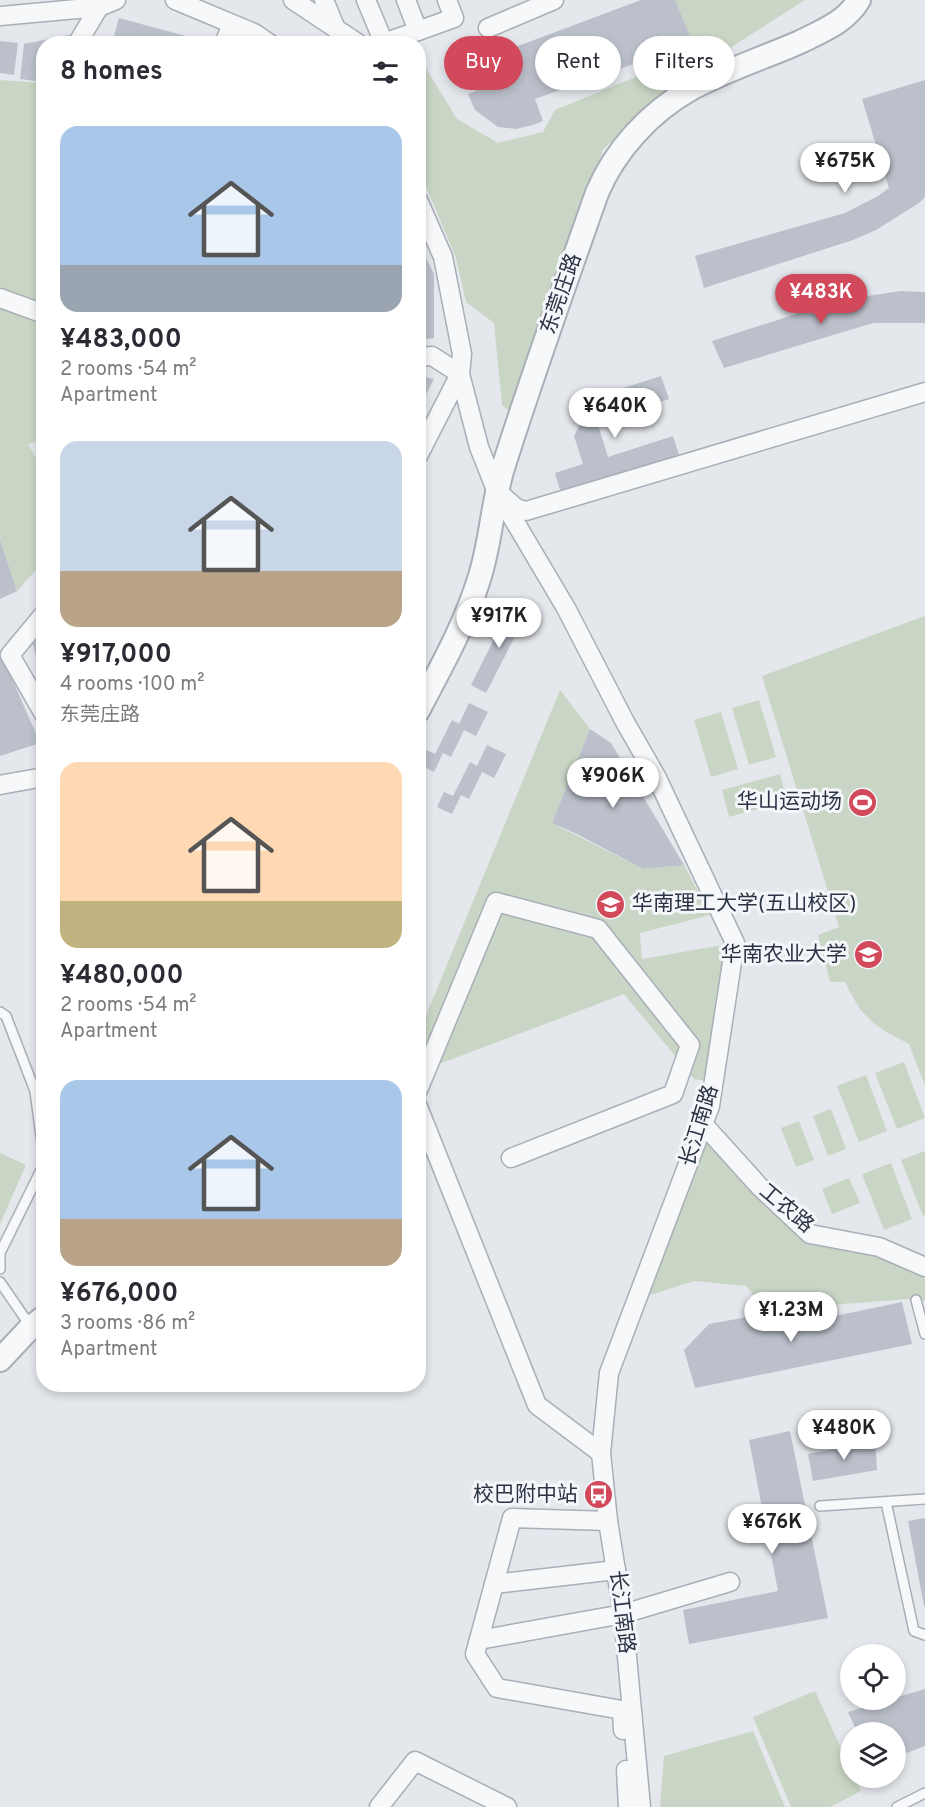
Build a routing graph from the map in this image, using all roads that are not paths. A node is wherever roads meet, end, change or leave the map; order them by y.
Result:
1 (116, 0) edge
2 (174, 0) edge
3 (293, 0) edge
4 (324, 0) edge
5 (366, 0) edge
6 (406, 0) edge
7 (447, 0) edge
8 (554, 0) edge
9 (857, 0) edge
10 (99, 7) junction
11 (0, 16) edge
12 (232, 24) junction
13 (488, 28) dead end
14 (336, 30) junction
15 (418, 31) junction
16 (82, 36) edge
17 (227, 36) edge
18 (258, 36) edge
19 (346, 36) edge
20 (380, 36) edge
21 (403, 36) edge
22 (426, 218) edge
23 (0, 298) edge
24 (36, 311) edge
25 (426, 356) edge
26 (460, 374) junction
27 (925, 392) edge
28 (426, 440) edge
29 (496, 490) junction
30 (36, 624) edge
31 (426, 695) edge
32 (36, 700) edge
33 (36, 778) edge
34 (0, 785) edge
35 (0, 1012) edge
36 (426, 1071) edge
37 (36, 1099) edge
38 (704, 1125) junction
39 (426, 1127) edge
40 (511, 1158) dead end
41 (36, 1180) edge
42 (925, 1267) edge
43 (0, 1269) edge
44 (0, 1282) edge
45 (916, 1300) dead end
46 (36, 1321) edge
47 (36, 1323) edge
48 (925, 1334) edge
49 (0, 1360) edge
50 (601, 1453) junction
51 (925, 1500) edge
52 (886, 1502) junction
53 (820, 1506) dead end
54 (608, 1521) junction
55 (616, 1570) junction
56 (730, 1582) dead end
57 (494, 1584) junction
58 (623, 1614) junction
59 (925, 1635) edge
60 (479, 1640) junction
61 (925, 1793) edge
62 (474, 1800) edge
63 (379, 1807) edge
64 (507, 1807) edge
65 (628, 1807) edge
66 (641, 1807) edge
67 (897, 1807) edge

1 - 10 street
2 - 12 street
3 - 14 street
4 - 14 street
5 - 20 street
6 - 15 street
7 - 15 street
8 - 13 street
9 - 29 street, 东莞庄路
10 - 11 street
10 - 16 street
12 - 17 street
12 - 18 street
14 - 19 street
15 - 21 street
22 - 26 street
23 - 24 street
25 - 26 street
26 - 28 street
26 - 29 street, 长江南路
27 - 29 street
29 - 31 street, 东莞庄路
29 - 38 street, 长江南路
30 - 32 street
33 - 34 street
35 - 37 lane
36 - 40 street
38 - 42 street, 工农路
38 - 50 street, 长江南路
39 - 50 street
41 - 43 lane
44 - 46 lane
45 - 48 lane
47 - 49 street
50 - 54 street, 长江南路
51 - 52 lane
52 - 53 lane
52 - 59 lane
54 - 55 street, 长江南路
54 - 57 street
55 - 57 street
55 - 58 street, 长江南路
56 - 58 street
57 - 60 street
58 - 60 street
58 - 66 street, 长江南路
60 - 65 street
61 - 67 lane
62 - 63 street
62 - 64 street

